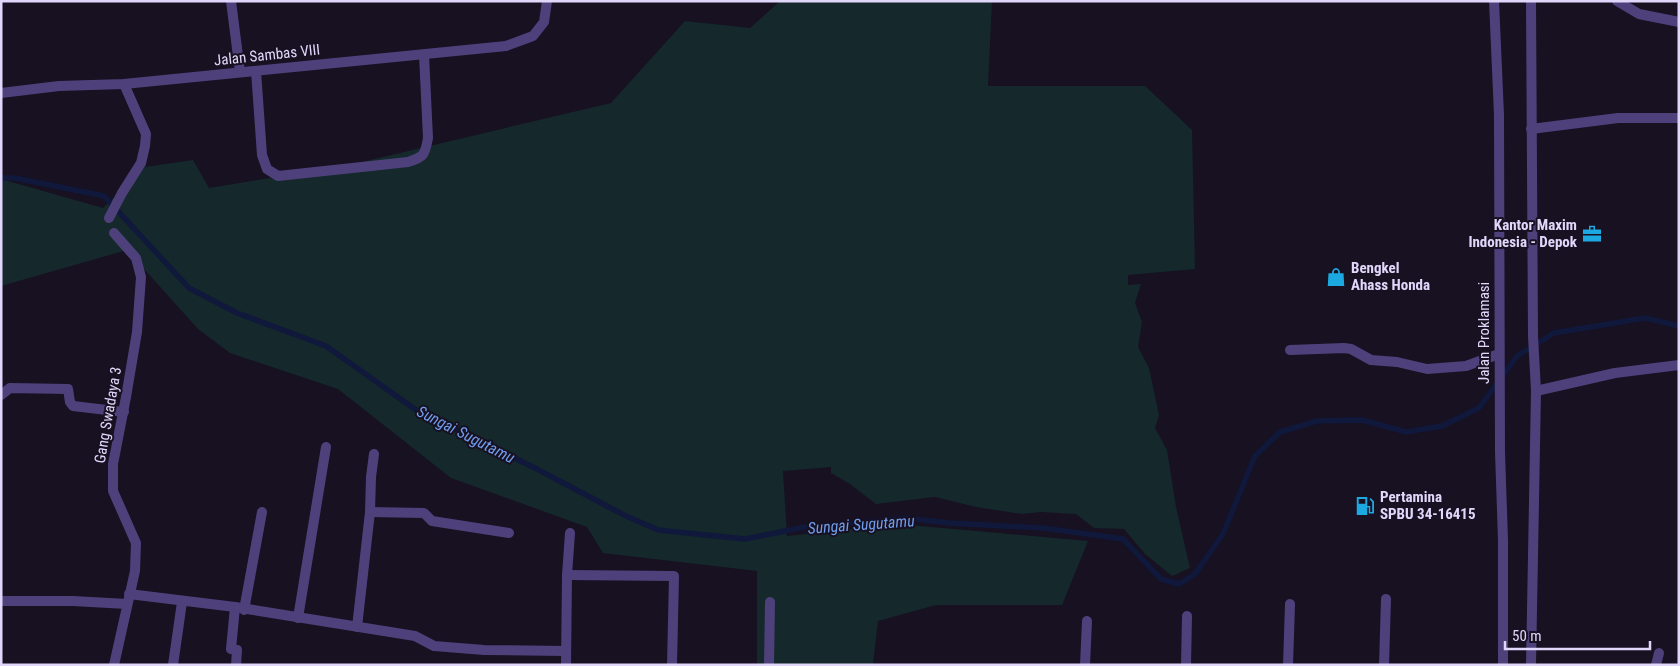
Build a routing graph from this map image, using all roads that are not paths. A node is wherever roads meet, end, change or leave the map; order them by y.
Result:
1 (231, 1) edge
2 (547, 1) edge
3 (1494, 1) edge
4 (1531, 1) edge
5 (1617, 1) edge
6 (1679, 22) edge
7 (424, 55) junction
8 (256, 71) junction
9 (240, 72) junction
10 (124, 84) junction
11 (1, 93) edge
12 (1679, 118) edge
13 (1531, 129) junction
14 (109, 218) dead end
15 (114, 233) dead end
16 (1290, 350) dead end
17 (1500, 358) junction
18 (1679, 365) edge
19 (1536, 391) junction
20 (1, 395) edge
21 (124, 412) junction
22 (326, 447) dead end
23 (374, 454) dead end
24 (262, 512) dead end
25 (370, 512) junction
26 (509, 533) dead end
27 (570, 533) dead end
28 (567, 575) junction
29 (128, 599) junction
30 (1386, 599) dead end
31 (1, 601) edge
32 (182, 602) junction
33 (770, 602) dead end
34 (1290, 604) dead end
35 (239, 609) junction
36 (1187, 616) dead end
37 (298, 618) junction
38 (1087, 621) dead end
39 (357, 627) junction
40 (566, 651) junction
41 (1659, 653) dead end
42 (114, 665) edge
43 (173, 665) edge
44 (236, 665) edge
45 (566, 665) edge
46 (672, 665) edge
47 (769, 665) edge
48 (1085, 665) edge
49 (1186, 665) edge
50 (1288, 665) edge
51 (1384, 665) edge
52 (1503, 665) edge
53 (1531, 665) edge
54 (1656, 665) edge

1 - 9 street
2 - 7 street, Jalan Sambas VIII
3 - 17 street, Jalan Proklamasi
4 - 13 street
5 - 6 street
7 - 8 street, Jalan Sambas VIII
7 - 8 street
8 - 9 street, Jalan Sambas VIII
9 - 10 street, Jalan Sambas VIII
10 - 11 street, Jalan Sambas VIII
10 - 14 street
12 - 13 street
13 - 19 street
15 - 21 street, Gang Swadaya 3
16 - 17 street
17 - 52 street, Jalan Proklamasi
18 - 19 street
19 - 53 street
20 - 21 street
21 - 29 street, Gang Swadaya 3
22 - 37 street
23 - 25 street
24 - 35 street
25 - 26 street
25 - 39 street
27 - 28 street
28 - 40 street
28 - 46 street
29 - 31 street
29 - 32 street
29 - 42 street, Gang Swadaya 3
30 - 51 street
32 - 35 street
32 - 43 street
33 - 47 street
34 - 50 street
35 - 37 street
35 - 44 street
36 - 49 street
37 - 39 street
38 - 48 street
39 - 40 street
40 - 45 street
41 - 54 street

